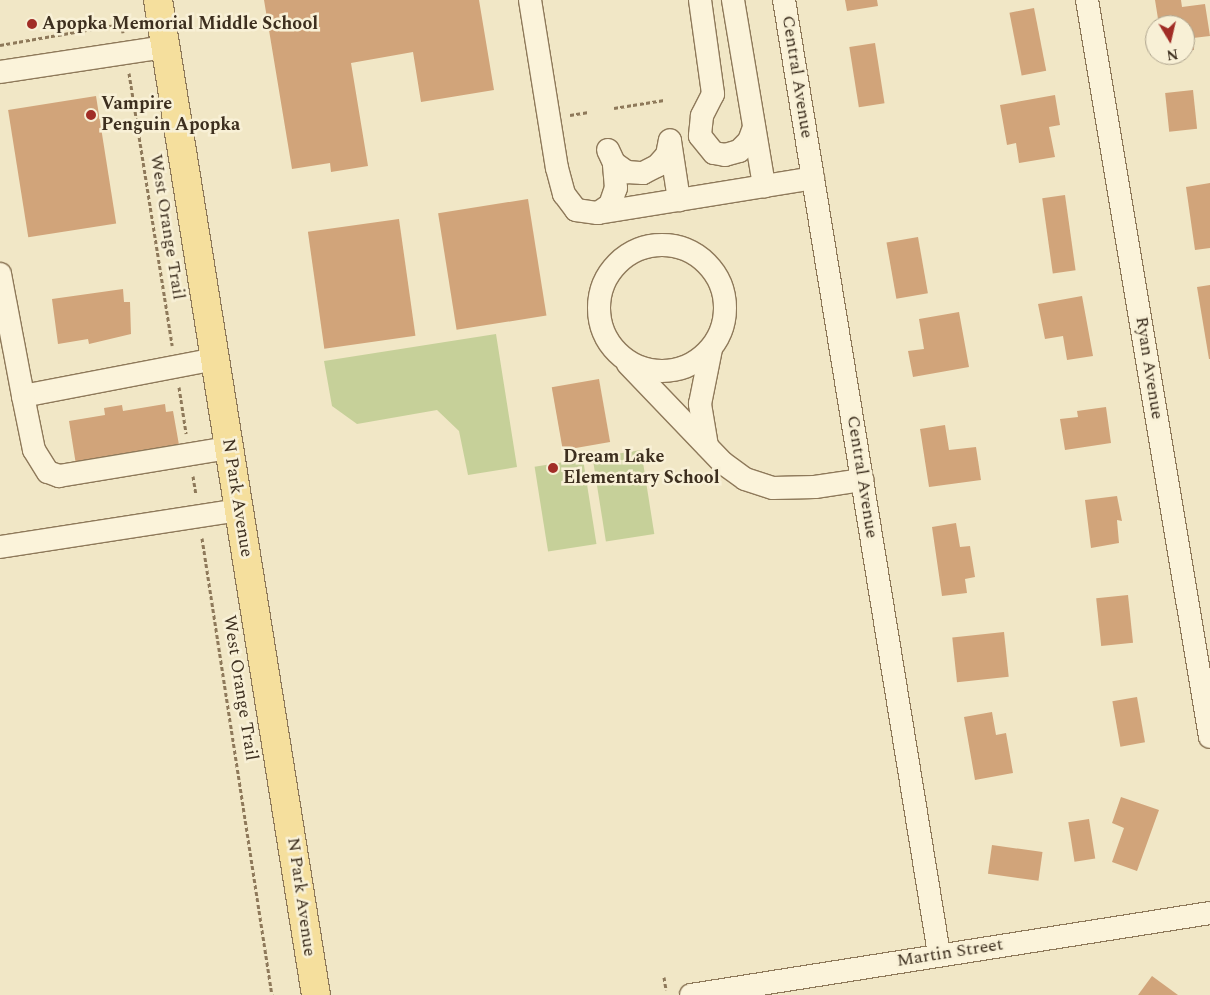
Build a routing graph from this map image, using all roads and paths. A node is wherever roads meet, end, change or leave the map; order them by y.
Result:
1 (158, 0) edge
2 (530, 0) edge
3 (700, 0) edge
4 (733, 0) edge
5 (784, 0) edge
6 (1087, 0) edge
7 (0, 45) edge
8 (166, 47) junction
9 (126, 53) junction
10 (0, 72) edge
11 (664, 100) dead end
12 (614, 108) dead end
13 (589, 112) dead end
14 (562, 117) dead end
15 (754, 127) junction
16 (813, 178) junction
17 (764, 186) junction
18 (679, 200) junction
19 (598, 213) junction
20 (0, 274) edge
21 (172, 348) dead end
22 (711, 349) junction
23 (616, 352) junction
24 (215, 359) junction
25 (178, 386) dead end
26 (23, 396) junction
27 (707, 446) junction
28 (229, 448) junction
29 (190, 456) junction
30 (862, 480) junction
31 (238, 510) junction
32 (199, 516) junction
33 (0, 547) edge
34 (1210, 737) edge
35 (1210, 913) edge
36 (939, 954) junction
37 (664, 977) dead end
38 (666, 990) dead end
39 (272, 995) edge
40 (316, 995) edge
41 (691, 995) edge

1 - 8 main road, N Park Avenue
2 - 19 street
3 - 15 street
4 - 15 street
5 - 16 street, Central Avenue
6 - 34 street, Ryan Avenue
7 - 9 path, West Orange Trail
8 - 9 street
8 - 24 main road, N Park Avenue
9 - 10 street
9 - 21 path, West Orange Trail
11 - 12 path
13 - 14 path
15 - 17 street
16 - 17 street
16 - 30 street, Central Avenue
17 - 18 street
18 - 19 street
18 - 19 street
20 - 26 street
22 - 23 street
22 - 23 street
22 - 27 street
23 - 27 street
24 - 26 street
24 - 28 main road, N Park Avenue
25 - 29 path, West Orange Trail
26 - 29 street
27 - 30 street
28 - 29 street
28 - 31 main road, N Park Avenue
29 - 32 path, West Orange Trail
30 - 36 street, Central Avenue
31 - 32 street
31 - 40 main road, N Park Avenue
32 - 33 street
32 - 39 path, West Orange Trail
35 - 36 street, Martin Street
36 - 41 street, Martin Street
37 - 38 path

